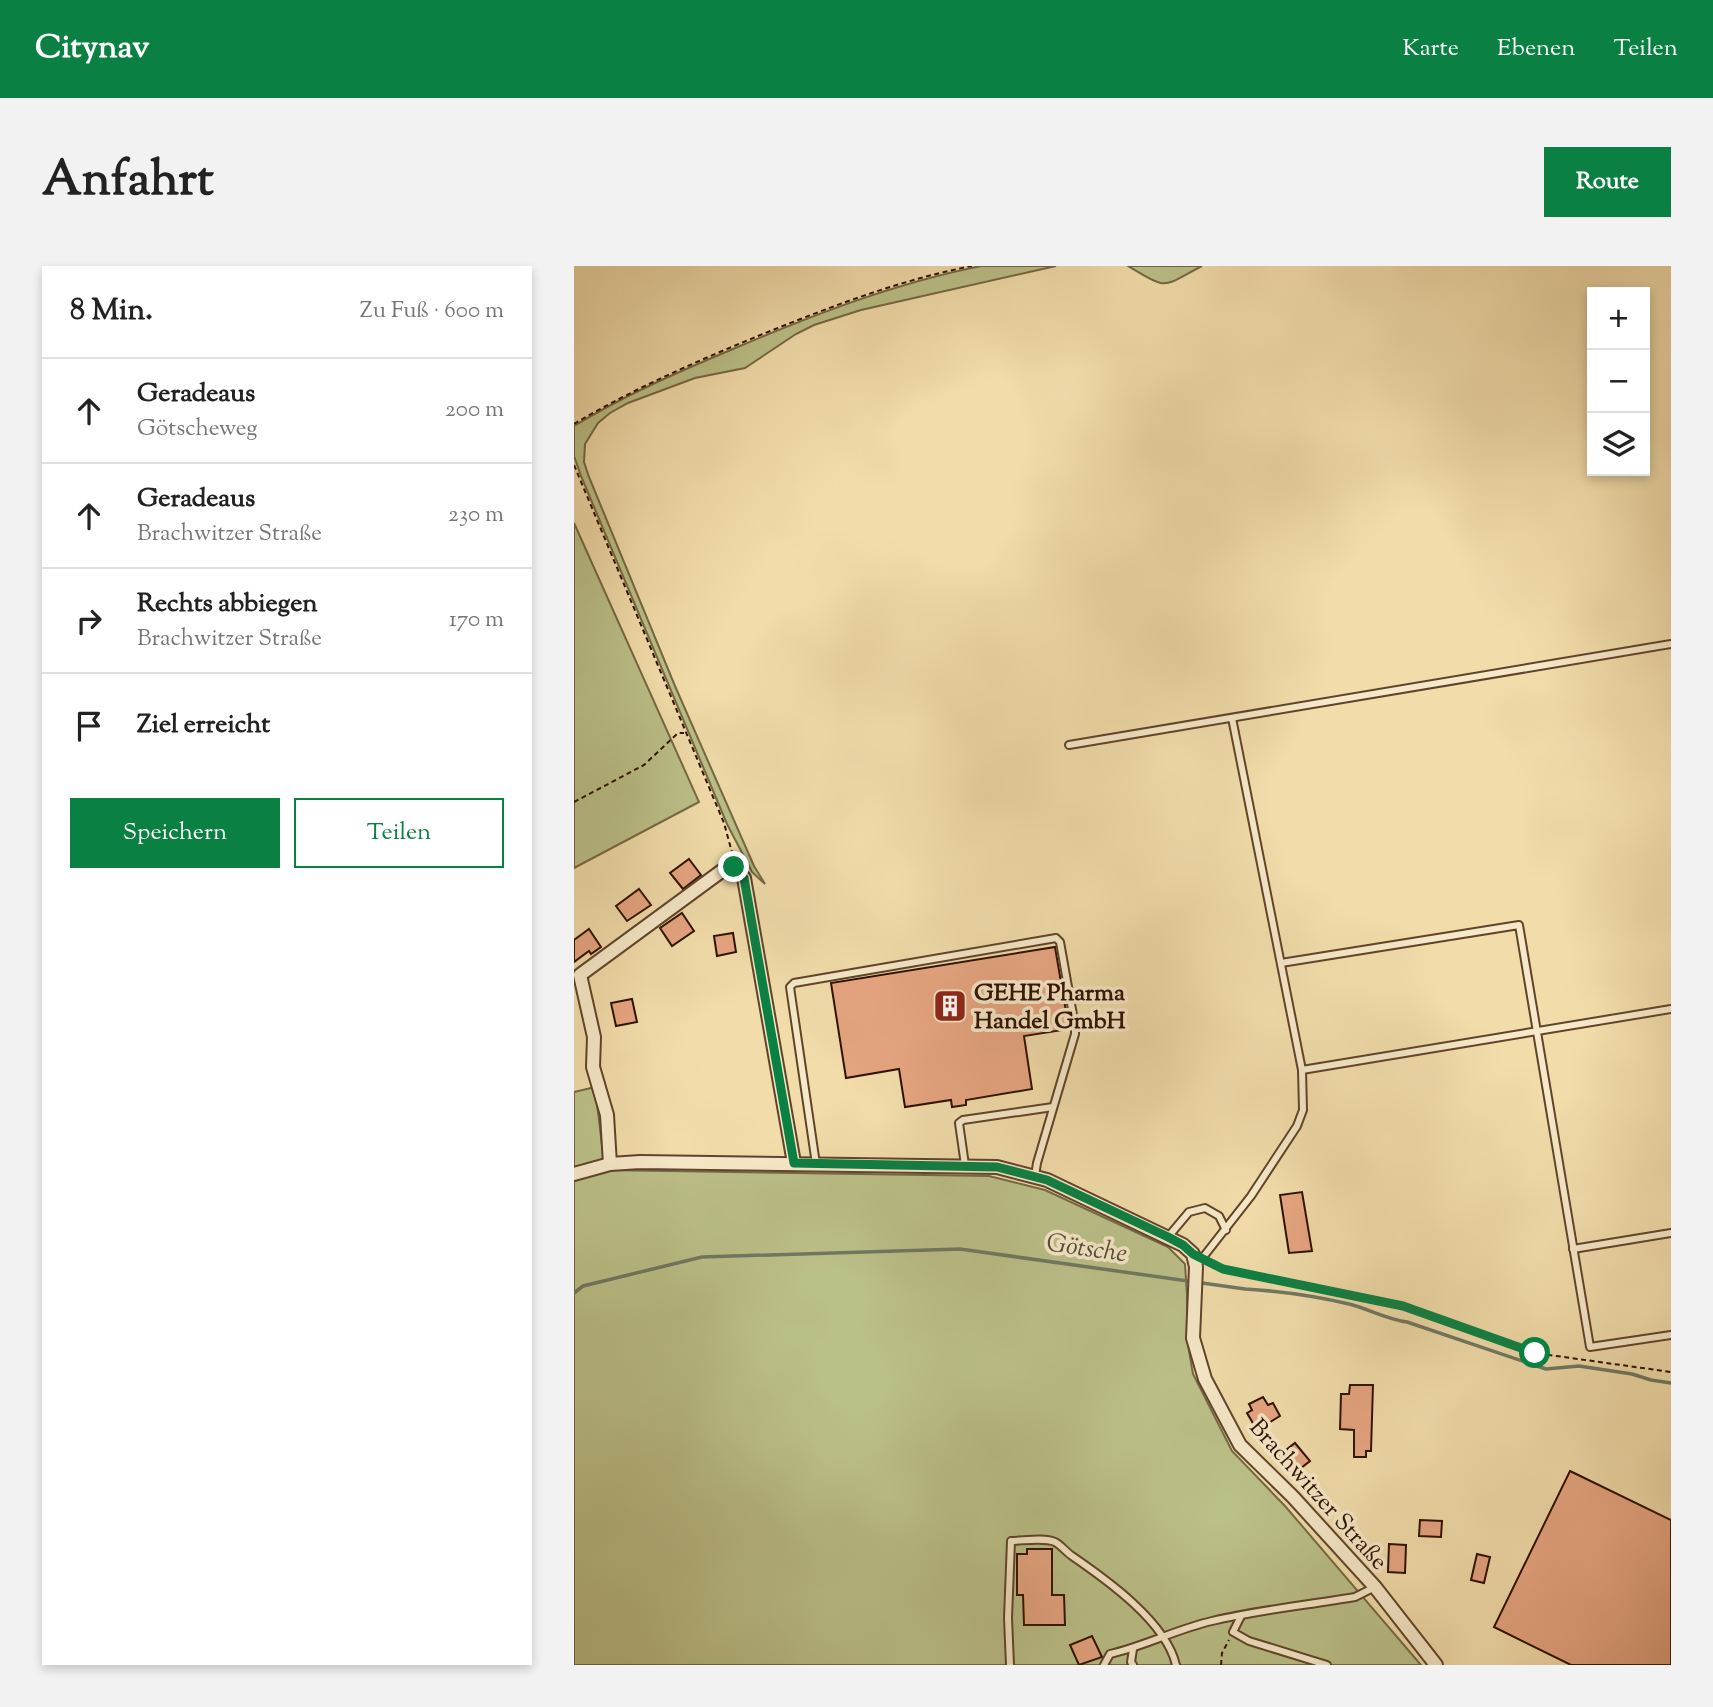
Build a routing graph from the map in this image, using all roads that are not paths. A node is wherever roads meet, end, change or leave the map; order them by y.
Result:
1 (1671, 644) edge
2 (1232, 718) junction
3 (1069, 745) dead end
4 (1281, 963) junction
5 (1671, 1009) edge
6 (1537, 1031) junction
7 (1302, 1070) junction
8 (1053, 1107) junction
9 (794, 1163) junction
10 (610, 1164) junction
11 (816, 1164) junction
12 (965, 1165) junction
13 (574, 1174) edge
14 (1035, 1176) junction
15 (1226, 1230) junction
16 (1671, 1233) edge
17 (1168, 1237) junction
18 (1573, 1249) junction
19 (1199, 1262) junction
20 (1671, 1335) edge
21 (1375, 1587) junction
22 (1241, 1616) junction
23 (1163, 1636) junction
24 (1133, 1649) junction
25 (1010, 1665) edge
26 (1104, 1665) edge
27 (1133, 1665) edge
28 (1176, 1665) edge
29 (1327, 1665) edge
30 (1436, 1665) edge

1 - 2 lane
2 - 3 lane
2 - 4 lane
4 - 6 lane
4 - 7 lane
5 - 6 lane
6 - 7 lane
6 - 18 lane
7 - 15 lane
8 - 11 lane
8 - 12 lane
8 - 14 lane
9 - 10 street
9 - 10 street
9 - 11 street
10 - 13 street
11 - 12 street
12 - 14 street
14 - 17 street
15 - 17 lane
15 - 19 lane
16 - 18 lane
17 - 19 street
18 - 20 lane
19 - 21 street, Brachwitzer Straße
21 - 22 lane
21 - 30 street, Brachwitzer Straße
22 - 23 lane
22 - 29 lane
23 - 24 lane
23 - 25 lane
23 - 28 lane
24 - 26 lane
24 - 27 lane

